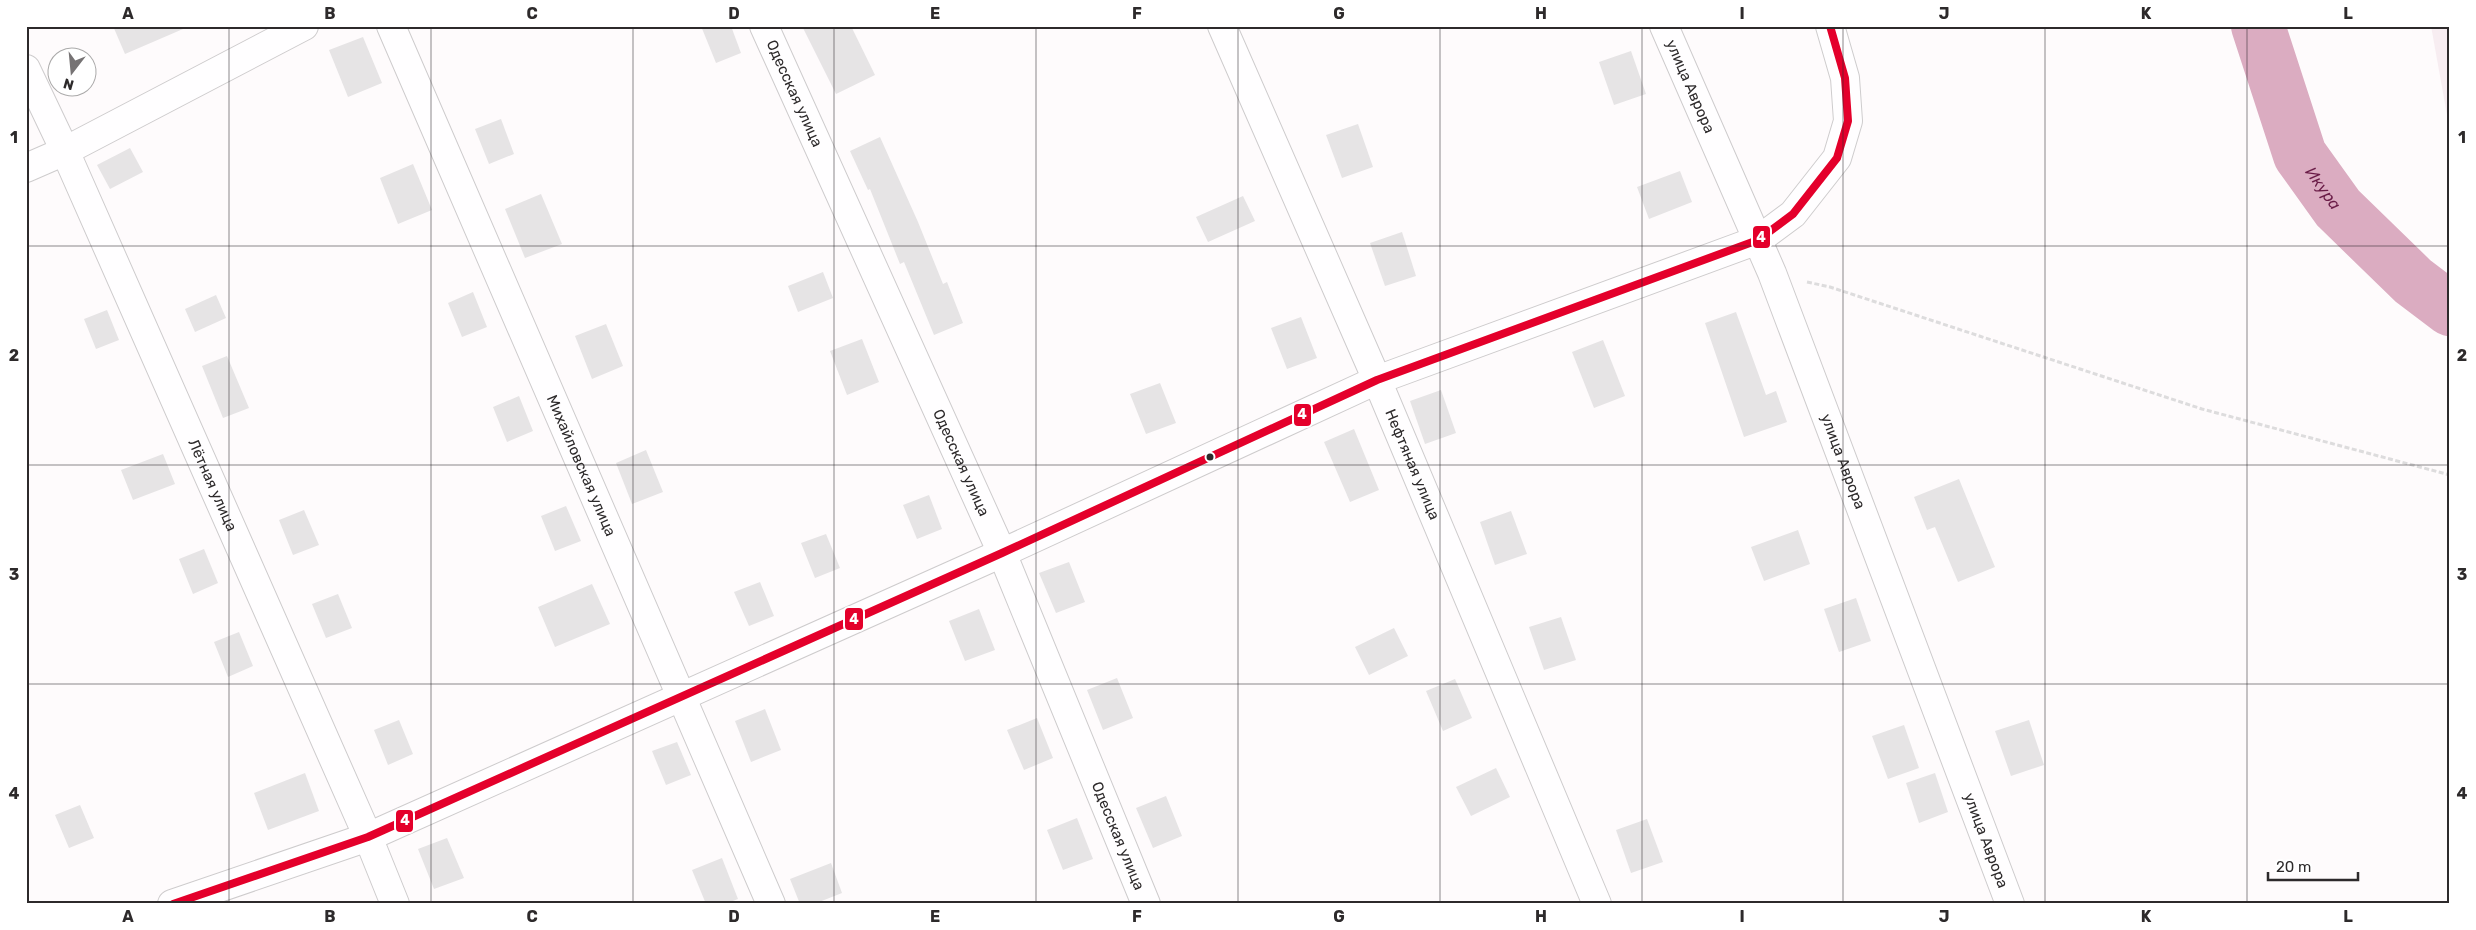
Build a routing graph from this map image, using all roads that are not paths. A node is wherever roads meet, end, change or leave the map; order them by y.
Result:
1 (304, 26) edge
2 (391, 26) edge
3 (764, 26) edge
4 (1222, 26) edge
5 (1664, 26) edge
6 (1830, 26) edge
7 (26, 69) edge
8 (65, 152) junction
9 (26, 168) edge
10 (1758, 240) junction
11 (1377, 380) junction
12 (1002, 553) junction
13 (681, 698) junction
14 (368, 837) junction
15 (172, 904) edge
16 (395, 904) edge
17 (771, 904) edge
18 (1146, 904) edge
19 (1597, 904) edge
20 (2010, 904) edge

1 - 8 street
2 - 13 street, Михайловская улица
3 - 12 street, Одесская улица
4 - 11 street, Нефтяная улица
5 - 10 street, улица Аврора
6 - 10 street
7 - 8 street, Лётная улица
8 - 9 street
8 - 14 street, Лётная улица
10 - 11 street
10 - 20 street, улица Аврора
11 - 12 street
11 - 19 street, Нефтяная улица
12 - 13 street
12 - 18 street, Одесская улица
13 - 14 street
13 - 17 street, Михайловская улица
14 - 15 street
14 - 16 street, Лётная улица

